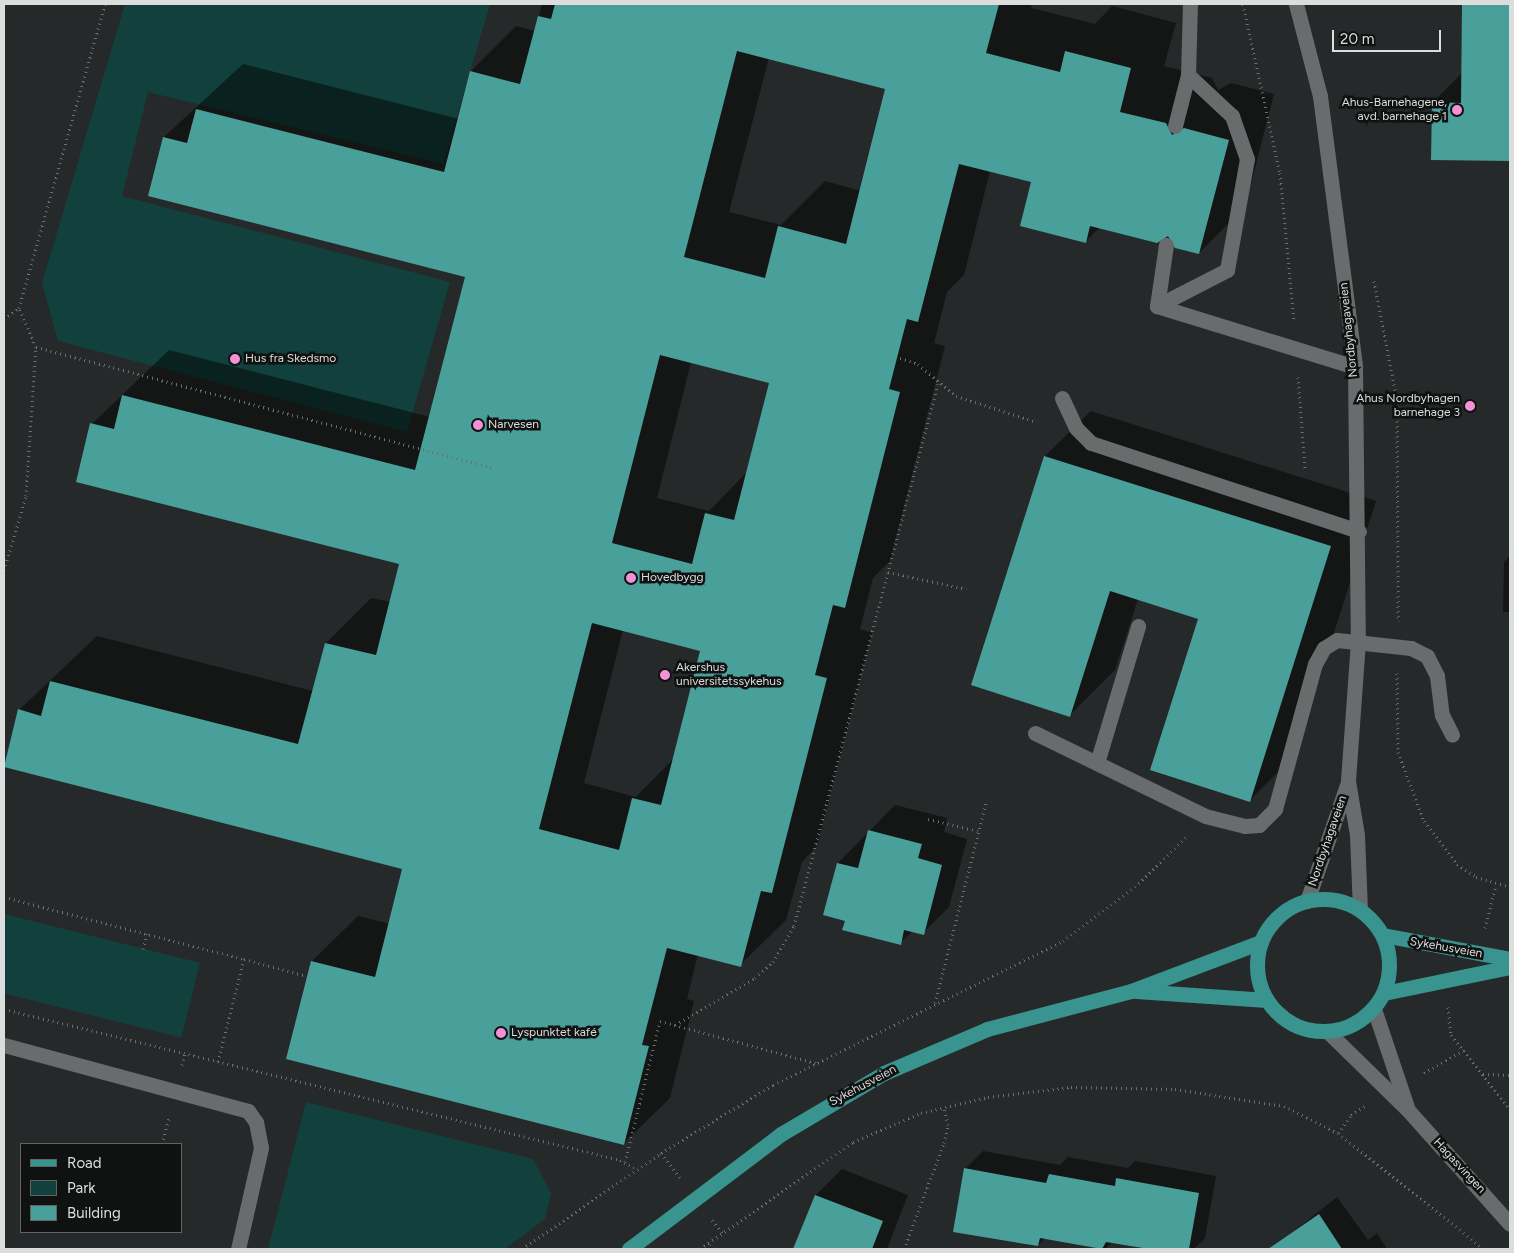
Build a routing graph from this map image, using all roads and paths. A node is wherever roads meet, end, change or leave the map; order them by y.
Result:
1 (105, 4) edge
2 (1190, 4) edge
3 (1243, 4) edge
4 (1296, 4) edge
5 (1188, 75) junction
6 (1175, 126) dead end
7 (1166, 246) dead end
8 (1374, 281) dead end
9 (1157, 306) junction
10 (19, 308) junction
11 (4, 319) edge
12 (36, 347) junction
13 (1296, 349) junction
14 (900, 358) dead end
15 (1355, 367) junction
16 (938, 384) junction
17 (1062, 398) dead end
18 (1036, 422) dead end
19 (492, 468) dead end
20 (1305, 468) dead end
21 (1359, 531) junction
22 (4, 570) edge
23 (888, 572) junction
24 (966, 589) dead end
25 (1138, 626) dead end
26 (1358, 641) junction
27 (1398, 646) junction
28 (1035, 733) dead end
29 (1452, 735) dead end
30 (1097, 763) junction
31 (1348, 781) junction
32 (986, 803) dead end
33 (1205, 816) junction
34 (928, 819) dead end
35 (978, 831) junction
36 (1496, 884) junction
37 (1510, 887) edge
38 (4, 897) edge
39 (1307, 901) junction
40 (1360, 910) junction
41 (147, 934) junction
42 (1483, 934) dead end
43 (1382, 935) junction
44 (1261, 942) junction
45 (143, 949) dead end
46 (244, 959) junction
47 (1510, 959) edge
48 (1510, 967) edge
49 (307, 976) dead end
50 (1131, 991) junction
51 (1384, 993) junction
52 (1451, 999) dead end
53 (1267, 1000) junction
54 (935, 1004) junction
55 (4, 1009) edge
56 (1374, 1009) junction
57 (676, 1025) junction
58 (1328, 1032) junction
59 (4, 1045) edge
60 (1464, 1050) junction
61 (218, 1062) junction
62 (816, 1063) junction
63 (1482, 1074) junction
64 (1510, 1075) edge
65 (1414, 1078) dead end
66 (1368, 1104) dead end
67 (944, 1107) junction
68 (1407, 1109) junction
69 (1510, 1109) edge
70 (1338, 1132) junction
71 (661, 1153) junction
72 (625, 1162) junction
73 (636, 1169) junction
74 (682, 1181) dead end
75 (707, 1213) dead end
76 (1510, 1224) edge
77 (722, 1233) junction
78 (712, 1240) junction
79 (238, 1249) edge
80 (522, 1249) edge
81 (629, 1249) edge
82 (700, 1249) edge
83 (707, 1249) edge
84 (904, 1249) edge
85 (1484, 1249) edge

1 - 10 path
2 - 5 street
3 - 13 path
4 - 15 street, Nordbyhagaveien
5 - 6 street
5 - 9 street
7 - 9 street
8 - 27 path
9 - 13 street
10 - 11 path
10 - 12 path
12 - 19 path
12 - 22 path
13 - 15 street
13 - 20 path
14 - 16 path
15 - 21 street, Nordbyhagaveien
16 - 18 path
16 - 23 path
17 - 21 street
21 - 26 street, Nordbyhagaveien
23 - 24 path
23 - 57 path
25 - 30 street
26 - 27 street
26 - 31 street, Nordbyhagaveien
26 - 33 street
27 - 29 street
27 - 36 path
28 - 30 street
30 - 33 street
31 - 39 street, Nordbyhagaveien
31 - 40 street, Nordbyhagaveien
32 - 35 path
33 - 54 path
34 - 35 path
35 - 54 path
36 - 37 path
36 - 42 path
38 - 41 path
39 - 40 main road
39 - 44 main road
40 - 43 main road
41 - 45 path
41 - 46 path
43 - 47 main road, Sykehusveien
43 - 51 main road
44 - 50 main road, Sykehusveien
44 - 53 main road
46 - 49 path
46 - 61 path
48 - 51 main road, Sykehusveien
50 - 53 main road, Sykehusveien
50 - 81 main road, Sykehusveien
51 - 56 main road
52 - 60 path
53 - 58 main road
54 - 62 path
55 - 61 path
56 - 58 main road
56 - 68 street, Hagasvingen
57 - 62 path
57 - 72 path
58 - 68 street, Hagasvingen
59 - 79 street
60 - 63 path
60 - 65 path
61 - 72 path
62 - 71 path
63 - 64 path
63 - 69 path
66 - 70 path
67 - 70 path
67 - 77 path
67 - 84 path
68 - 76 street, Hagasvingen
70 - 85 path
71 - 73 path
71 - 74 path
72 - 73 path
73 - 80 path
75 - 77 path
77 - 78 path
78 - 82 path
78 - 83 path

